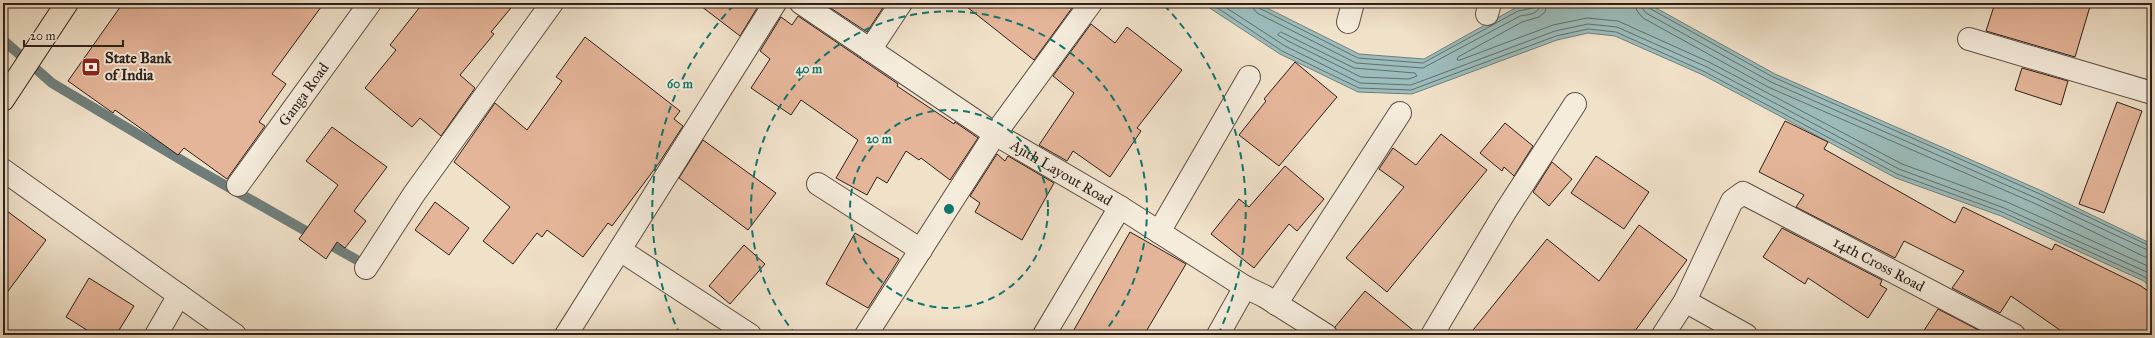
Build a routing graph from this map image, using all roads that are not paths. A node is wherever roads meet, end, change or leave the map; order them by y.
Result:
1 (67, 3) edge
2 (370, 3) edge
3 (552, 3) edge
4 (775, 3) edge
5 (801, 3) edge
6 (901, 3) edge
7 (1091, 3) edge
8 (1969, 40) dead end
9 (870, 50) junction
10 (1249, 77) dead end
11 (2152, 93) edge
12 (3, 100) edge
13 (1575, 104) dead end
14 (1400, 113) dead end
15 (995, 134) junction
16 (3, 170) edge
17 (818, 184) dead end
18 (238, 185) dead end
19 (1120, 207) junction
20 (1159, 232) junction
21 (620, 250) junction
22 (921, 250) junction
23 (366, 268) dead end
24 (1245, 287) junction
25 (179, 295) junction
26 (1685, 301) junction
27 (1276, 304) junction
28 (156, 335) edge
29 (235, 335) edge
30 (566, 335) edge
31 (750, 335) edge
32 (866, 335) edge
33 (1044, 335) edge
34 (1218, 335) edge
35 (1326, 335) edge
36 (1432, 335) edge
37 (1663, 335) edge
38 (1746, 335) edge
39 (2014, 335) edge

1 - 12 main road
2 - 18 street, Ganga Road
3 - 23 street
4 - 21 street
5 - 9 street, Ajith Layout Road
6 - 9 street
7 - 15 street
8 - 11 street
9 - 15 street, Ajith Layout Road
10 - 20 street
13 - 36 street
14 - 27 street
15 - 19 street, Ajith Layout Road
15 - 22 street
16 - 25 street
17 - 22 street
19 - 20 street, Ajith Layout Road
19 - 33 street
20 - 24 street, Ajith Layout Road
21 - 30 street
21 - 31 street
22 - 32 street
24 - 27 street, Ajith Layout Road
24 - 34 street
25 - 28 street
25 - 29 street
26 - 37 street
26 - 38 street
26 - 39 street, 14th Cross Road
27 - 35 street, Ajith Layout Road

